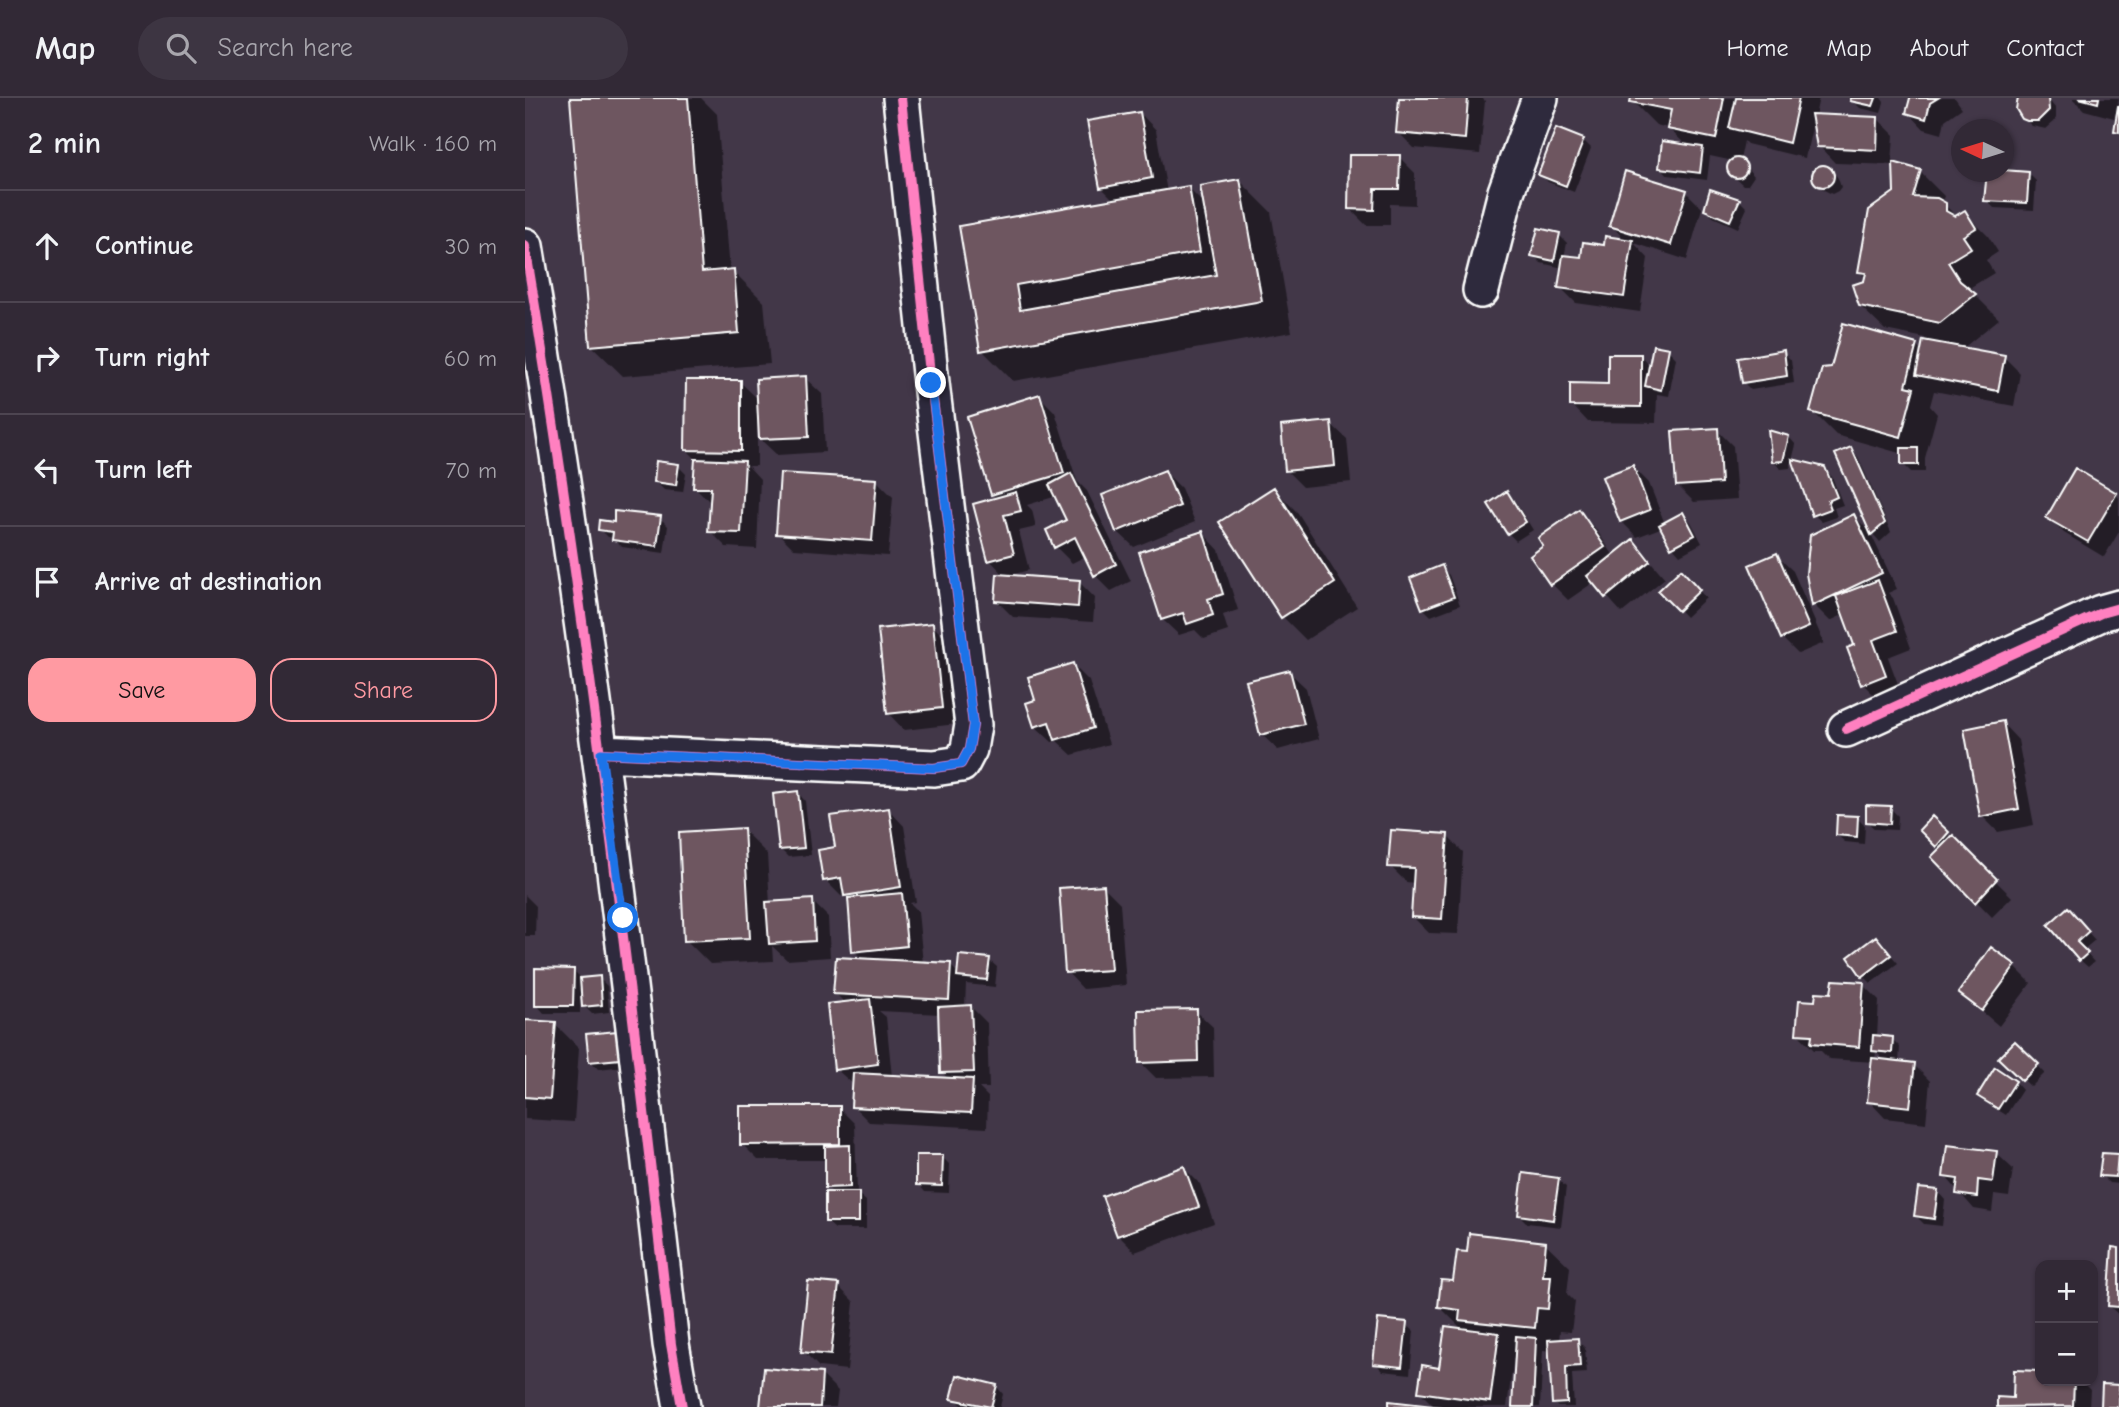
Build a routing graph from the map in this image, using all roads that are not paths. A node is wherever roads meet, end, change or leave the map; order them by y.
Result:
1 (901, 98) edge
2 (1540, 98) edge
3 (525, 246) edge
4 (1481, 290) dead end
5 (2119, 608) edge
6 (1846, 729) dead end
7 (601, 753) junction
8 (682, 1407) edge

1 - 7 street
2 - 4 street
3 - 7 street
5 - 6 street
7 - 8 street

